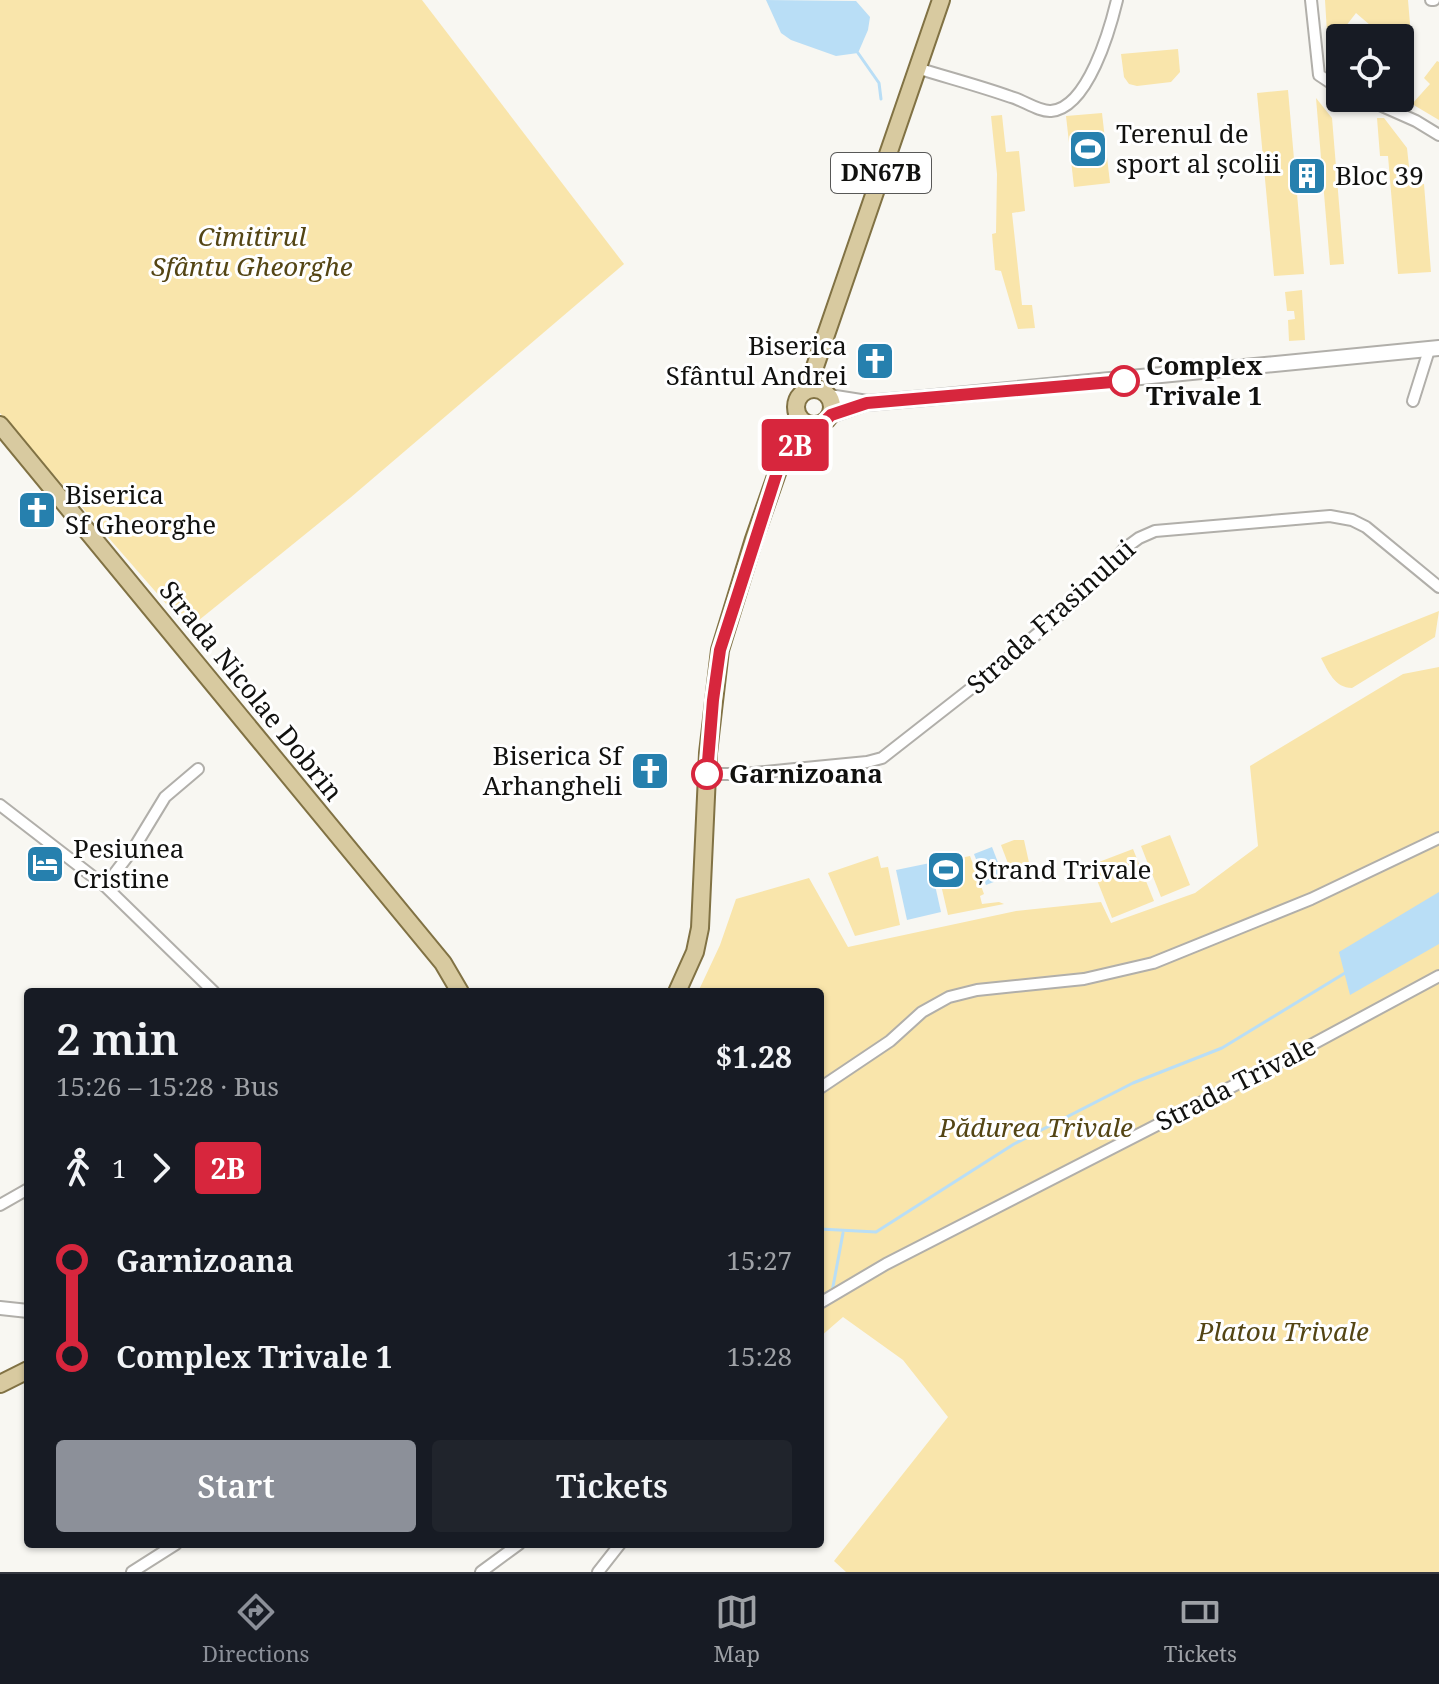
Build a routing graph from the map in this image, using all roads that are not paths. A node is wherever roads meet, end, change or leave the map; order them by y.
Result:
1 (941, 0) edge
2 (1117, 0) edge
3 (1311, 0) edge
4 (917, 68) junction
5 (1326, 80) edge
6 (1396, 112) edge
7 (1439, 135) edge
8 (1434, 349) edge
9 (820, 393) junction
10 (1413, 401) dead end
11 (867, 403) junction
12 (831, 415) junction
13 (804, 421) junction
14 (0, 425) edge
15 (1439, 587) edge
16 (198, 769) dead end
17 (707, 774) junction
18 (1, 809) edge
19 (1439, 838) edge
20 (105, 886) junction
21 (1439, 976) edge
22 (210, 988) edge
23 (458, 988) edge
24 (679, 988) edge
25 (824, 1085) edge
26 (24, 1191) edge
27 (0, 1205) edge
28 (824, 1301) edge
29 (0, 1308) edge
30 (24, 1311) edge
31 (24, 1372) edge
32 (0, 1384) edge
33 (170, 1548) edge
34 (514, 1548) edge
35 (616, 1548) edge
36 (132, 1572) edge
37 (481, 1572) edge
38 (598, 1572) edge

1 - 4 main road, DN67B
2 - 4 street
3 - 5 street
4 - 9 main road, DN67B
6 - 7 street
8 - 10 street
8 - 11 main road
9 - 11 main road
9 - 12 main road
9 - 13 main road
11 - 12 main road
12 - 13 main road
13 - 17 main road
14 - 23 main road, Strada Nicolae Dobrin
15 - 17 street, Strada Frasinului
16 - 20 street
17 - 24 main road
18 - 20 street
19 - 25 street
20 - 22 street
21 - 28 street, Strada Trivale
26 - 27 street
29 - 30 street
31 - 32 main road
33 - 36 street
34 - 37 street
35 - 38 street

